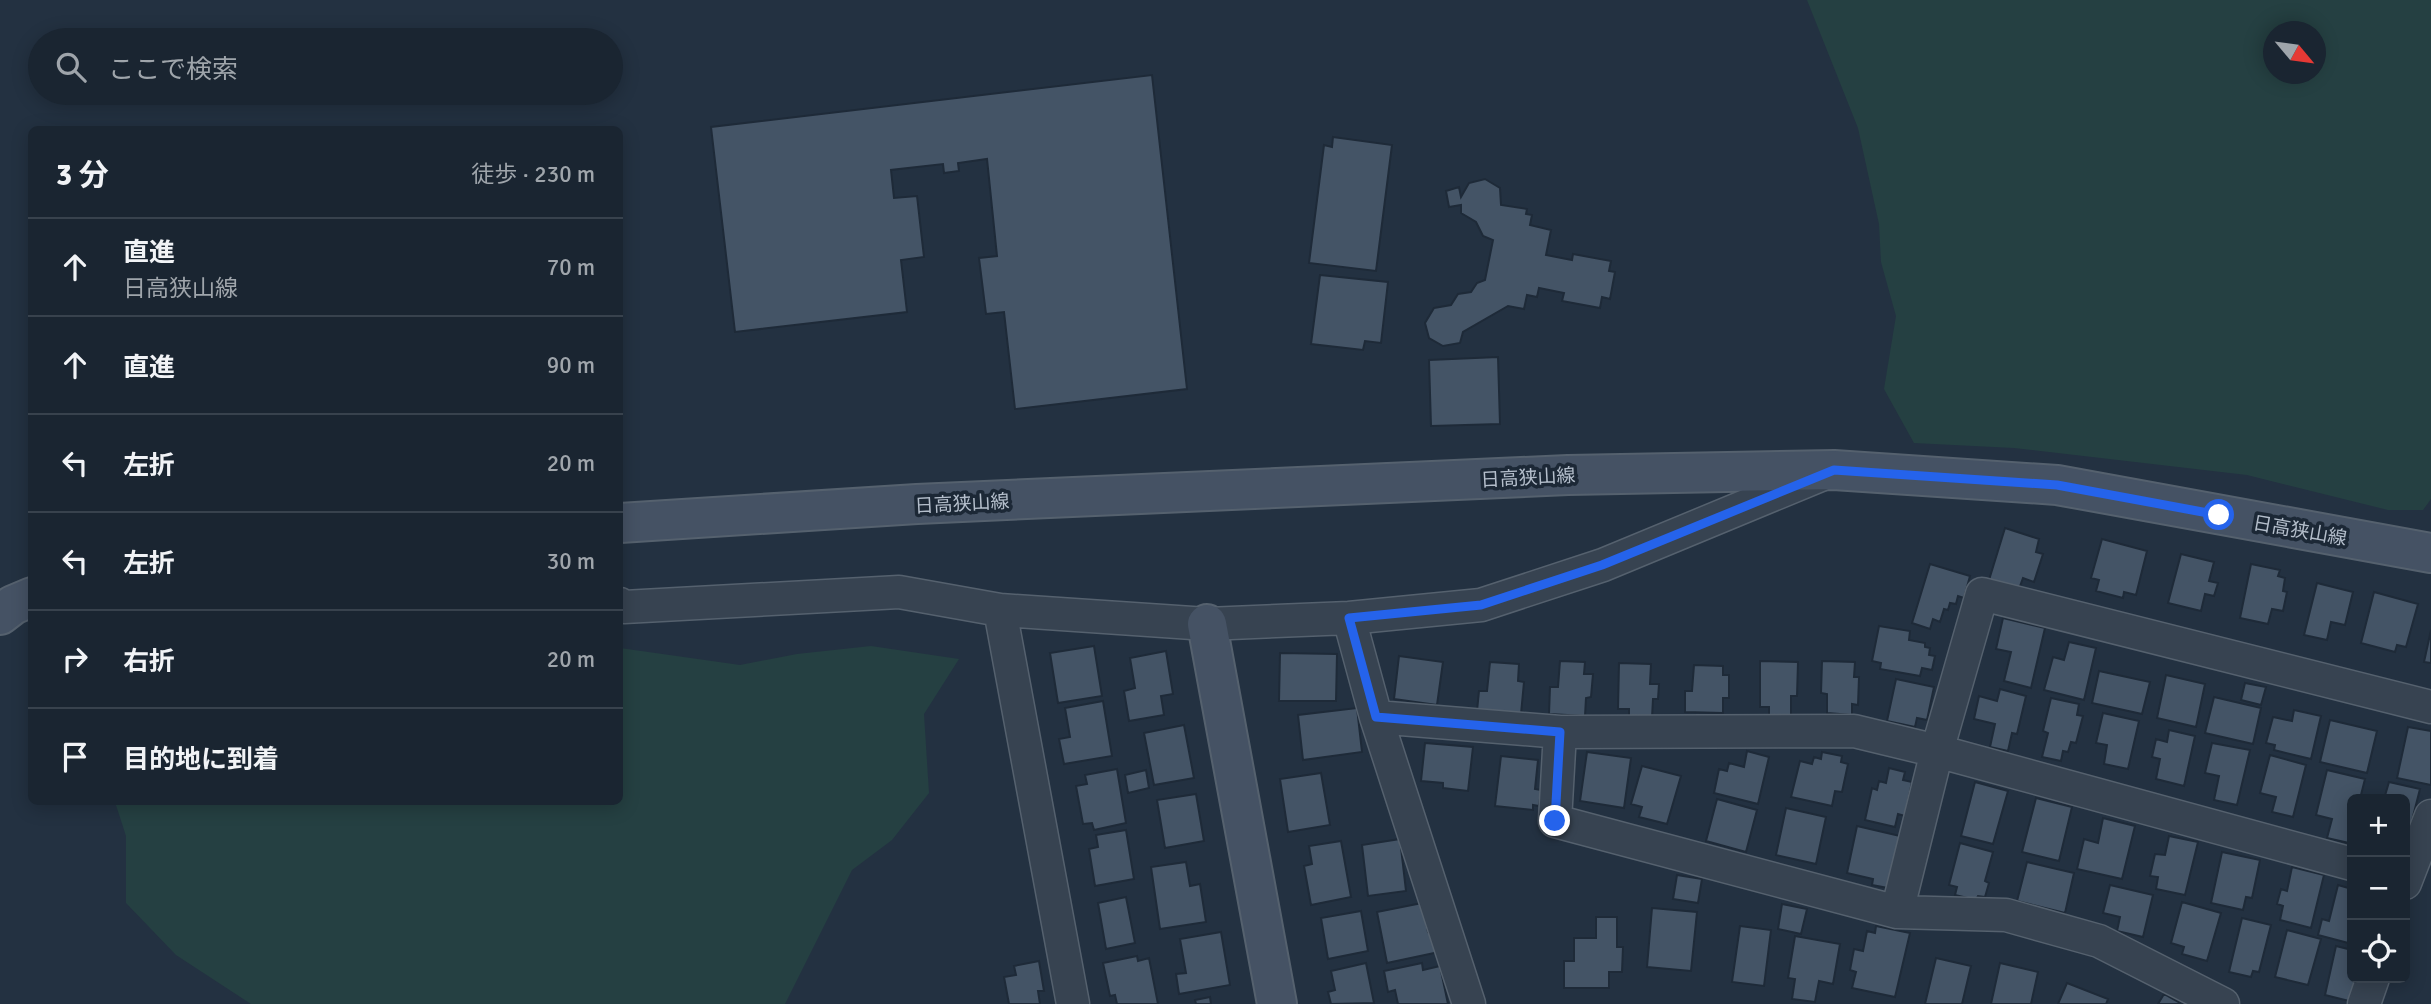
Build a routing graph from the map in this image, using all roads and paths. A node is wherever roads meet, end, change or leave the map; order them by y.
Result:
1 (1834, 470) junction
2 (623, 523) edge
3 (2431, 553) edge
4 (28, 599) edge
5 (623, 606) edge
6 (1000, 610) junction
7 (0, 615) edge
8 (1349, 618) junction
9 (1207, 624) junction
10 (2431, 707) edge
11 (1376, 717) junction
12 (1560, 732) junction
13 (1937, 751) junction
14 (2431, 816) edge
15 (2347, 863) edge
16 (2410, 868) edge
17 (1897, 912) junction
18 (2371, 983) edge
19 (1073, 1004) edge
20 (1277, 1004) edge
21 (1469, 1004) edge
22 (2223, 1004) edge
23 (2364, 1004) edge

1 - 2 main road, 日高狭山線
1 - 3 main road, 日高狭山線
1 - 8 street
4 - 7 main road
5 - 6 street
6 - 9 street
6 - 19 street
8 - 9 street
8 - 11 street
9 - 20 main road
10 - 13 street
11 - 12 street
11 - 21 street
12 - 13 street
12 - 17 street
13 - 15 street
13 - 17 street
14 - 16 street
17 - 22 street
18 - 23 street

